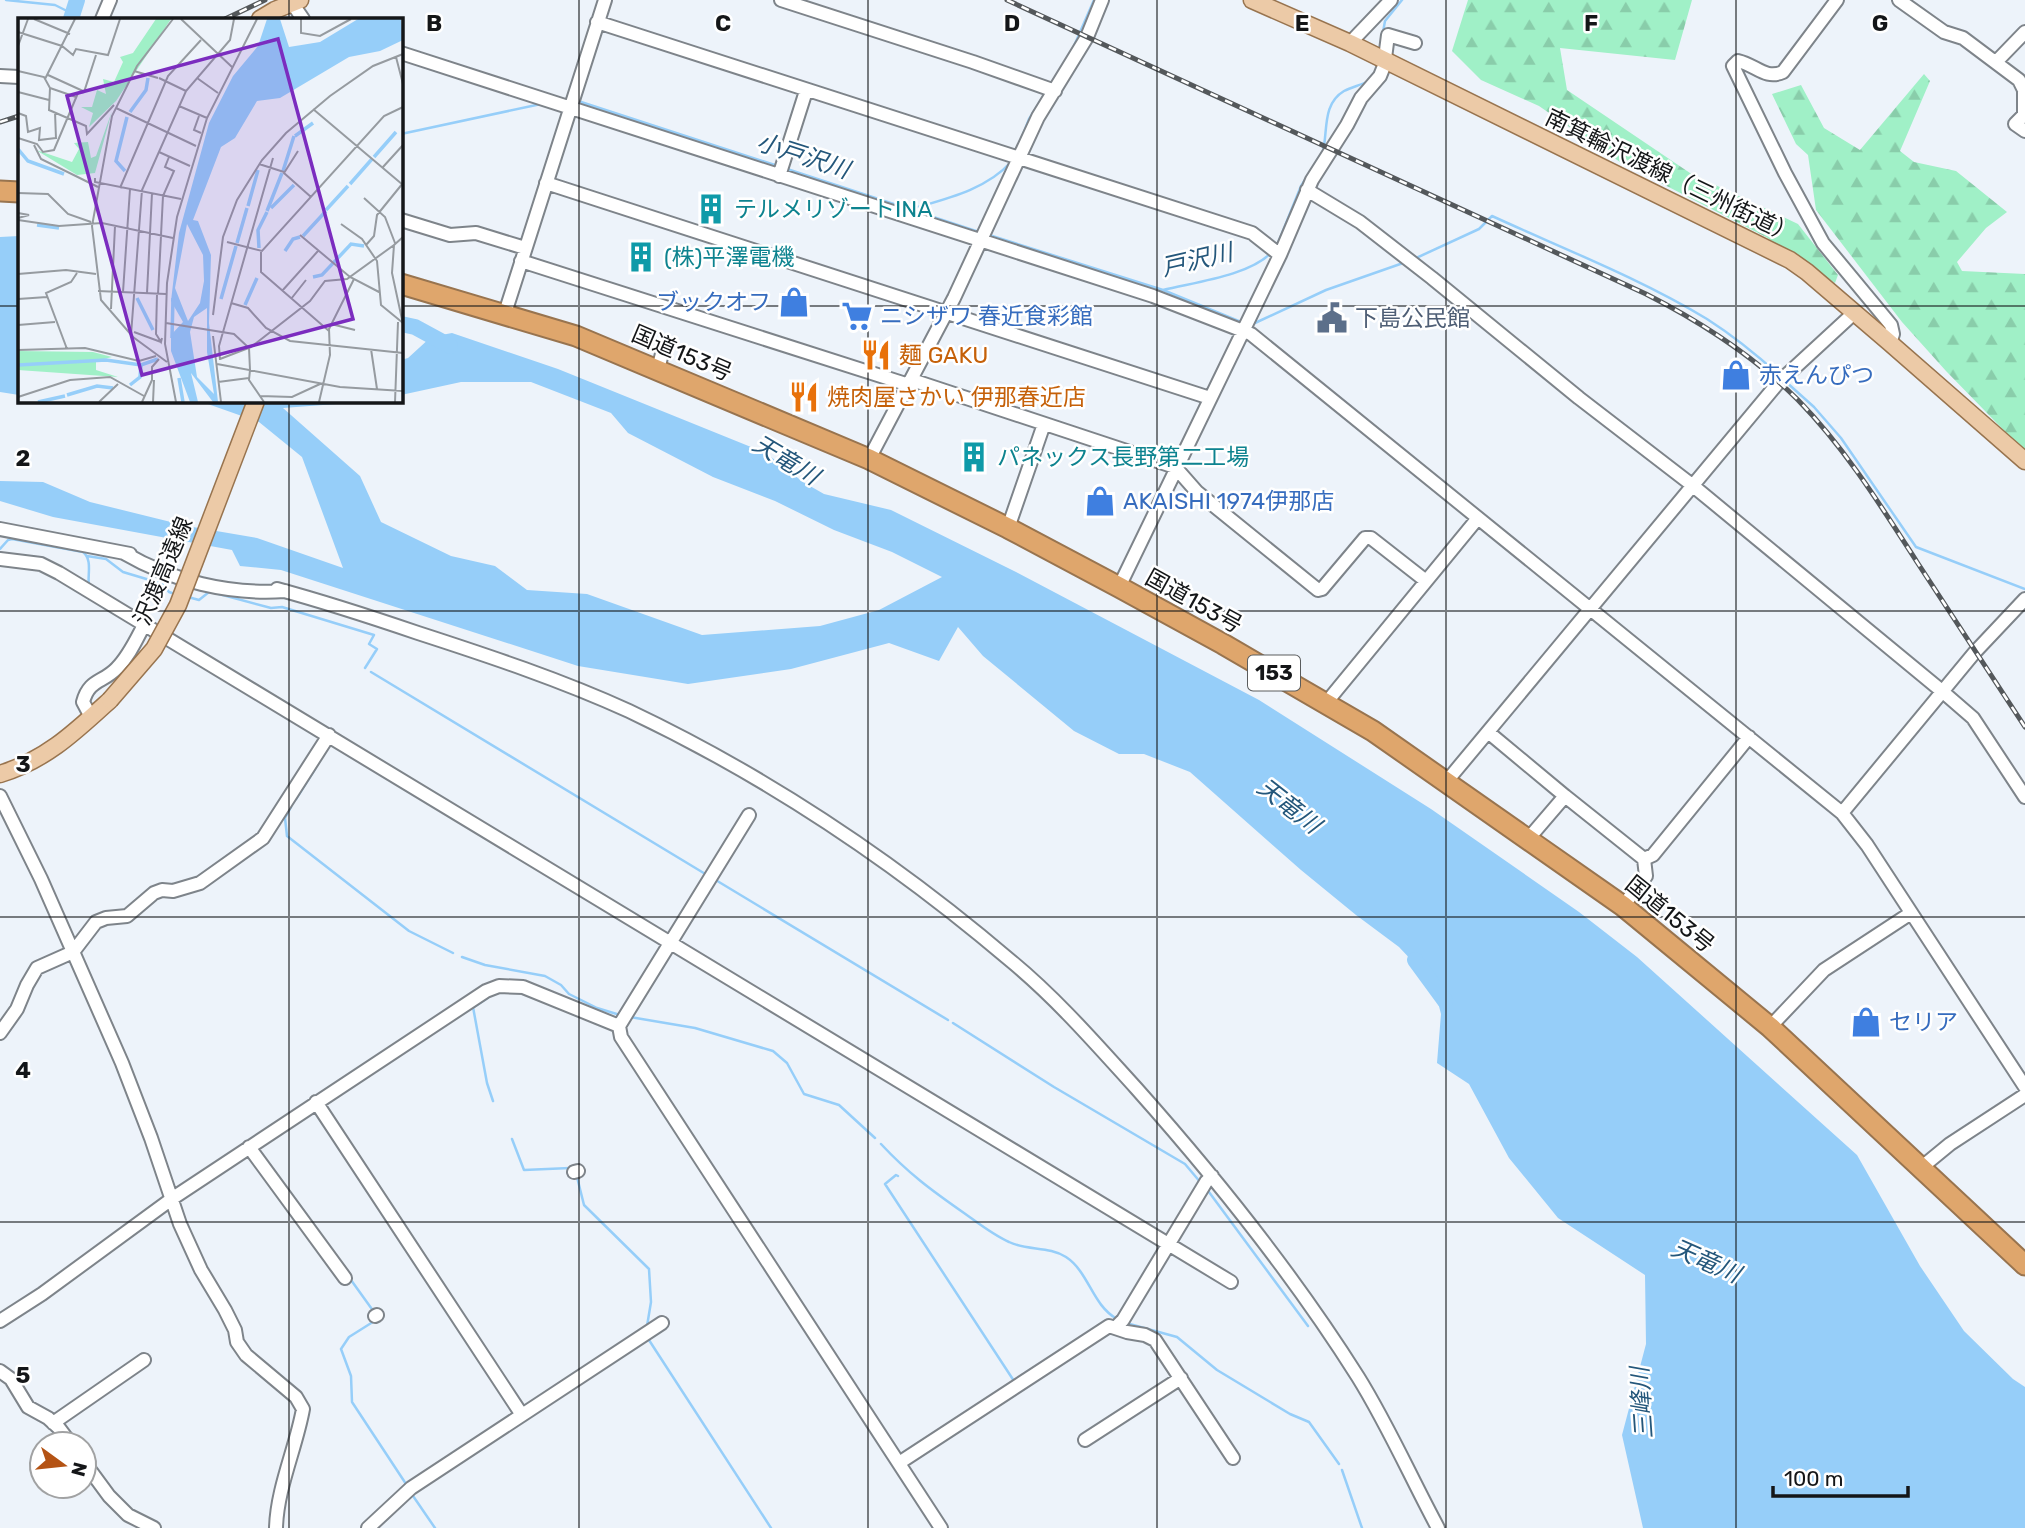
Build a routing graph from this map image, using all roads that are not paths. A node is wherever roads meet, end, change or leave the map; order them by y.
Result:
1 (110, 0) edge
2 (605, 0) edge
3 (781, 0) edge
4 (1102, 0) edge
5 (1252, 0) edge
6 (1391, 0) edge
7 (1837, 0) edge
8 (1899, 0) edge
9 (296, 2) edge
10 (102, 18) edge
11 (262, 18) edge
12 (597, 22) junction
13 (2025, 32) edge
14 (1350, 43) junction
15 (1415, 43) dead end
16 (402, 53) edge
17 (1384, 61) junction
18 (1996, 62) junction
19 (0, 76) edge
20 (18, 77) edge
21 (1051, 90) junction
22 (806, 91) junction
23 (568, 103) junction
24 (2025, 115) edge
25 (2025, 131) edge
26 (1015, 156) junction
27 (781, 170) junction
28 (546, 183) junction
29 (1307, 190) junction
30 (0, 191) edge
31 (18, 192) edge
32 (402, 220) edge
33 (980, 241) junction
34 (1276, 252) junction
35 (523, 254) junction
36 (402, 284) edge
37 (505, 313) junction
38 (946, 313) junction
39 (1854, 313) junction
40 (1243, 331) junction
41 (1890, 343) junction
42 (911, 383) junction
43 (1210, 398) junction
44 (256, 402) edge
45 (1044, 424) junction
46 (869, 460) junction
47 (2025, 461) edge
48 (1175, 467) junction
49 (1692, 485) junction
50 (1478, 517) junction
51 (1008, 528) junction
52 (0, 529) edge
53 (124, 553) junction
54 (140, 556) dead end
55 (0, 559) edge
56 (1426, 581) junction
57 (1119, 587) junction
58 (2025, 598) edge
59 (1590, 607) junction
60 (144, 625) junction
61 (1943, 692) junction
62 (1326, 703) junction
63 (91, 718) junction
64 (1488, 732) junction
65 (329, 735) junction
66 (1749, 737) junction
67 (0, 774) edge
68 (1447, 781) junction
69 (0, 796) edge
70 (1565, 796) junction
71 (2025, 797) edge
72 (1842, 813) junction
73 (748, 815) dead end
74 (1529, 838) junction
75 (1644, 859) junction
76 (1623, 906) junction
77 (1911, 913) junction
78 (671, 944) junction
79 (73, 952) junction
80 (623, 1020) junction
81 (1770, 1027) junction
82 (0, 1033) edge
83 (2025, 1087) edge
84 (2025, 1095) edge
85 (316, 1102) junction
86 (249, 1147) junction
87 (1922, 1167) junction
88 (1212, 1176) junction
89 (173, 1198) junction
90 (1168, 1245) junction
91 (2025, 1265) edge
92 (345, 1278) dead end
93 (1231, 1282) dead end
94 (0, 1321) edge
95 (662, 1323) dead end
96 (1116, 1327) junction
97 (144, 1360) dead end
98 (2, 1376) edge
99 (1181, 1378) junction
100 (523, 1415) junction
101 (53, 1423) junction
102 (59, 1430) edge
103 (1085, 1440) dead end
104 (1233, 1458) dead end
105 (899, 1463) junction
106 (98, 1481) edge
107 (154, 1528) edge
108 (276, 1528) edge
109 (368, 1528) edge
110 (941, 1528) edge
111 (1438, 1528) edge

1 - 10 street
2 - 12 street
3 - 21 street
4 - 21 street
5 - 14 main road, 南箕輪沢渡線（三州街道）
6 - 14 street
7 - 41 street
8 - 18 street
9 - 11 main road
12 - 22 street
12 - 23 street
13 - 18 street
14 - 17 main road, 南箕輪沢渡線（三州街道）
15 - 17 street
16 - 23 street
17 - 29 street
17 - 39 main road, 南箕輪沢渡線（三州街道）
18 - 24 street
19 - 20 street
21 - 26 street
22 - 26 street
22 - 27 street
23 - 27 street
23 - 28 street
24 - 25 street
26 - 33 street
26 - 34 street
27 - 33 street
28 - 35 street
28 - 38 street
29 - 34 street
29 - 49 street
30 - 31 highway
32 - 35 street
33 - 38 street
33 - 40 street
34 - 40 street
35 - 37 street
35 - 42 street
36 - 37 highway, 国道153号 / 153
37 - 46 highway, 国道153号 / 153
38 - 42 street
38 - 43 street
39 - 41 main road, 南箕輪沢渡線（三州街道）
39 - 49 street
40 - 43 street
40 - 50 street
41 - 47 main road, 南箕輪沢渡線（三州街道）
42 - 45 street
42 - 46 street
43 - 48 street
44 - 63 main road, 沢渡高遠線, bridge
45 - 48 street
45 - 51 street
46 - 51 highway, 国道153号 / 153
48 - 56 street
48 - 57 street
49 - 59 street
49 - 61 street
50 - 56 street
50 - 59 street
51 - 57 highway, 国道153号 / 153
52 - 53 street
53 - 54 street
53 - 88 street
55 - 60 street
56 - 62 street
57 - 62 highway, 国道153号 / 153
58 - 61 street
59 - 64 street
59 - 66 street
60 - 63 street
60 - 65 street
61 - 71 street
61 - 72 street
62 - 68 highway, 国道153号 / 153
63 - 67 main road, 沢渡高遠線
64 - 68 street
64 - 70 street
65 - 78 street
65 - 79 street
66 - 72 street
66 - 75 street
68 - 74 highway, 国道153号 / 153
69 - 79 street
70 - 74 street
70 - 75 street
72 - 77 street
73 - 78 street
74 - 76 highway, 国道153号 / 153
75 - 76 street
76 - 81 highway, 国道153号 / 153
77 - 81 street
77 - 83 street
78 - 80 street
78 - 90 street
79 - 82 street
79 - 89 street
80 - 85 street
80 - 105 street
81 - 87 highway, 国道153号 / 153
84 - 87 street
85 - 86 street
85 - 100 street
86 - 89 street
86 - 92 street
87 - 91 highway, 国道153号 / 153
88 - 90 street
88 - 111 street
89 - 94 street
89 - 108 street
90 - 93 street
90 - 96 street
95 - 100 street
96 - 99 street
96 - 105 street
97 - 101 street
98 - 101 street
99 - 103 street
99 - 104 street
100 - 109 street
101 - 102 street
105 - 110 street
106 - 107 street

